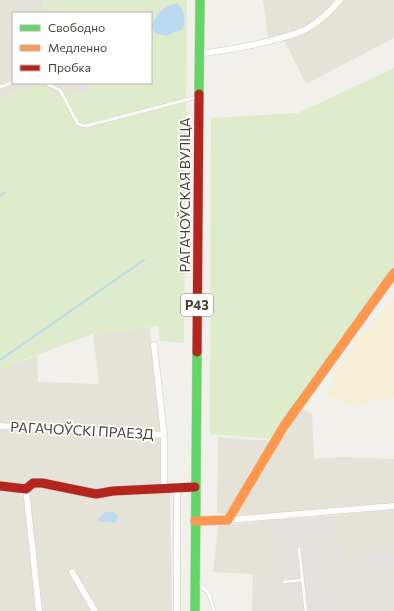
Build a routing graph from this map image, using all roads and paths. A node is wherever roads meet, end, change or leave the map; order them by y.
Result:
1 (200, 0) edge
2 (340, 0) edge
3 (199, 53) junction
4 (12, 82) edge
5 (47, 84) edge
6 (0, 87) edge
7 (199, 96) junction
8 (394, 273) edge
9 (154, 345) dead end
10 (0, 426) edge
11 (164, 435) junction
12 (0, 486) edge
13 (195, 487) junction
14 (164, 488) junction
15 (26, 489) junction
16 (177, 489) junction
17 (394, 506) edge
18 (228, 520) junction
19 (195, 521) junction
20 (299, 549) dead end
21 (72, 572) dead end
22 (195, 579) junction
23 (302, 580) junction
24 (284, 582) dead end
25 (39, 611) edge
26 (95, 611) edge
27 (177, 611) edge
28 (195, 611) edge
29 (214, 611) edge
30 (306, 611) edge

1 - 3 main road, РАГАЧОЎСКАЯ ВУЛІЦА / Р43
2 - 3 street
3 - 7 main road, РАГАЧОЎСКАЯ ВУЛІЦА / Р43
4 - 6 lane
5 - 7 lane
7 - 13 main road, РАГАЧОЎСКАЯ ВУЛІЦА / Р43
8 - 18 main road
9 - 11 street
10 - 11 street, РАГАЧОЎСКІ ПРАЕЗД
11 - 14 street
12 - 15 main road
13 - 16 main road
13 - 19 main road, РАГАЧОЎСКАЯ ВУЛІЦА / Р43
14 - 15 main road
14 - 16 main road
15 - 25 street
16 - 27 street
17 - 18 street
18 - 19 main road
19 - 22 main road, РАГАЧОЎСКАЯ ВУЛІЦА / Р43
20 - 23 lane
21 - 26 street
22 - 28 main road, РАГАЧОЎСКАЯ ВУЛІЦА / Р43
22 - 29 lane
23 - 24 lane
23 - 30 lane

